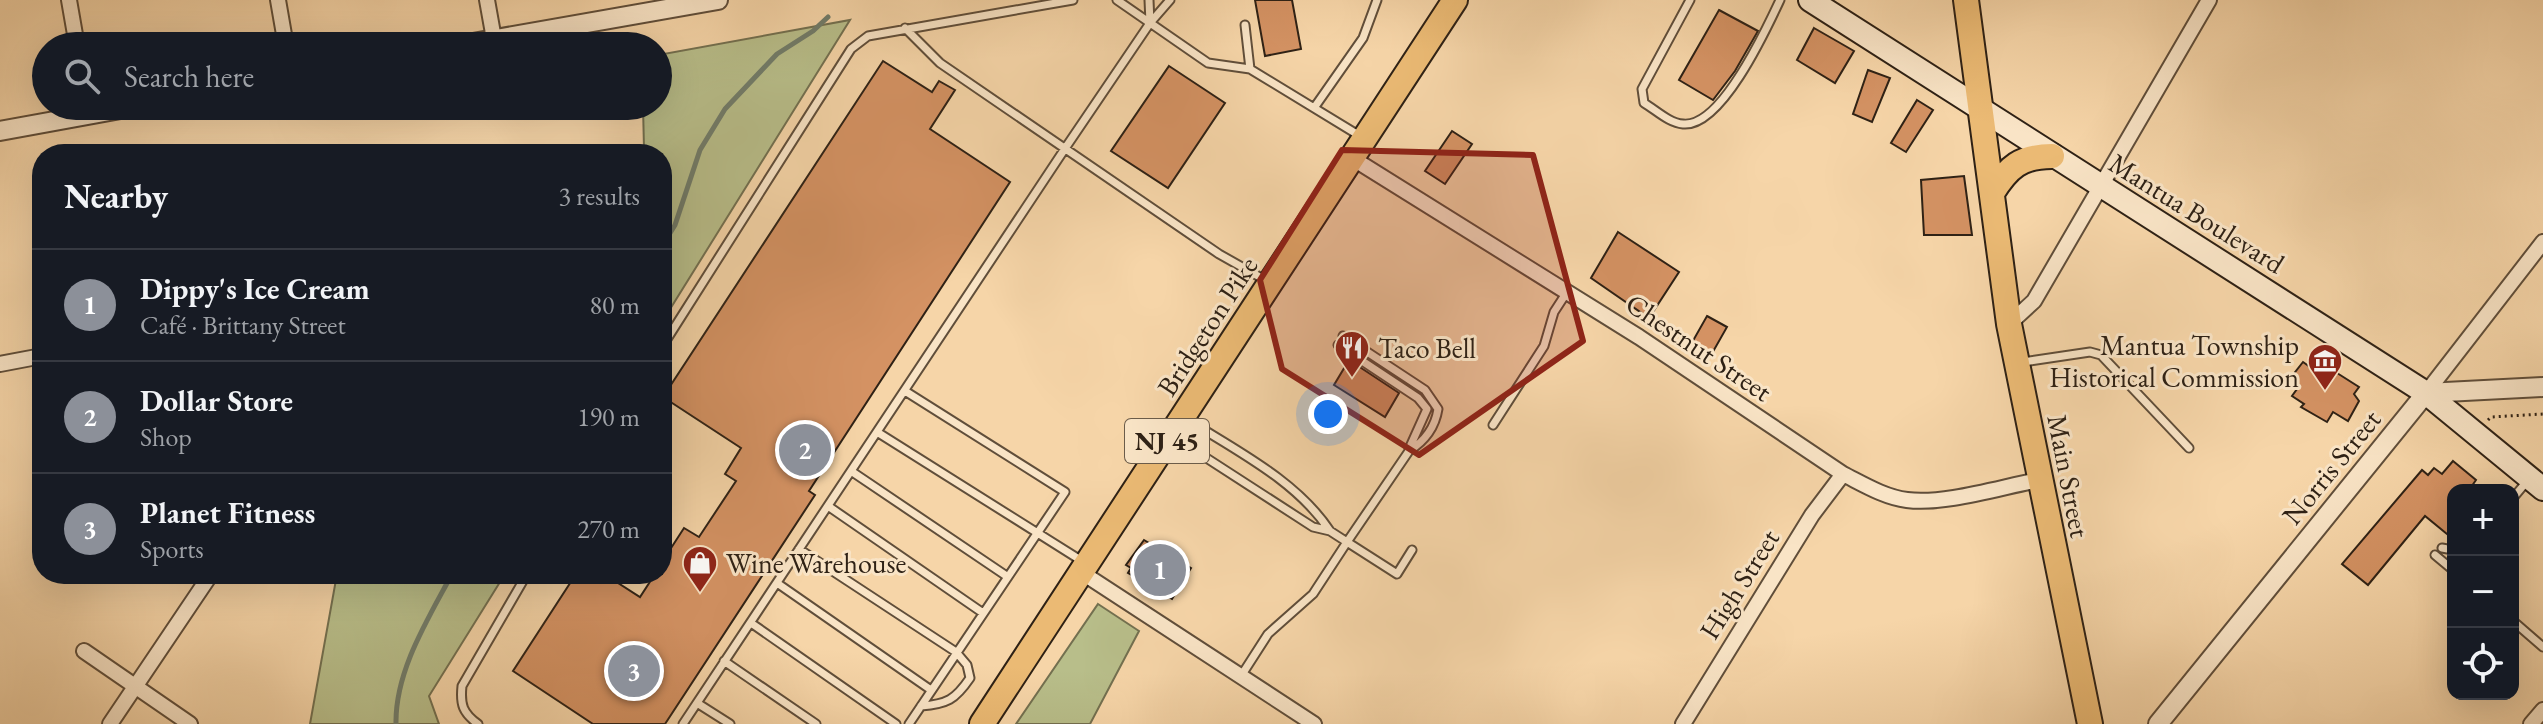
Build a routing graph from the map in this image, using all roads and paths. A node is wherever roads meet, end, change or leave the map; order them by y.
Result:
1 (69, 0) edge
2 (278, 0) edge
3 (487, 0) edge
4 (718, 0) edge
5 (1073, 0) edge
6 (1117, 0) edge
7 (1149, 0) edge
8 (1170, 0) edge
9 (1377, 0) edge
10 (1455, 0) edge
11 (1690, 0) edge
12 (1780, 0) edge
13 (1810, 0) edge
14 (1966, 0) edge
15 (2207, 1) edge
16 (1150, 23) junction
17 (1245, 25) dead end
18 (905, 28) junction
19 (75, 32) edge
20 (284, 32) edge
21 (493, 32) edge
22 (534, 32) edge
23 (1250, 69) junction
24 (1314, 108) junction
25 (1979, 108) junction
26 (47, 120) edge
27 (0, 131) edge
28 (1066, 147) junction
29 (1358, 149) junction
30 (2052, 156) junction
31 (2101, 187) junction
32 (1992, 193) junction
33 (2543, 242) edge
34 (1270, 283) junction
35 (1567, 292) junction
36 (2009, 324) junction
37 (672, 331) edge
38 (1343, 336) dead end
39 (1338, 345) dead end
40 (32, 358) edge
41 (2017, 362) junction
42 (0, 364) edge
43 (2543, 387) edge
44 (905, 391) junction
45 (2426, 393) junction
46 (2543, 414) edge
47 (1183, 417) junction
48 (2486, 422) dead end
49 (1493, 425) dead end
50 (877, 432) junction
51 (2189, 448) dead end
52 (1162, 449) junction
53 (1409, 451) junction
54 (851, 471) junction
55 (1843, 474) junction
56 (2039, 480) junction
57 (2536, 484) edge
58 (828, 506) junction
59 (1330, 531) junction
60 (1037, 533) junction
61 (1347, 542) junction
62 (2442, 548) dead end
63 (799, 549) junction
64 (2447, 549) edge
65 (1412, 550) dead end
66 (2435, 555) dead end
67 (2447, 565) edge
68 (1084, 568) junction
69 (1008, 577) junction
70 (777, 583) junction
71 (204, 584) edge
72 (521, 584) edge
73 (983, 613) junction
74 (751, 623) junction
75 (2519, 626) edge
76 (2543, 647) edge
77 (84, 651) dead end
78 (956, 652) junction
79 (724, 661) junction
80 (1241, 676) junction
81 (135, 685) junction
82 (931, 690) junction
83 (697, 703) junction
84 (921, 706) junction
85 (2543, 710) edge
86 (110, 724) edge
87 (190, 724) edge
88 (478, 724) edge
89 (683, 724) edge
90 (730, 724) edge
91 (816, 724) edge
92 (896, 724) edge
93 (909, 724) edge
94 (982, 724) edge
95 (1314, 724) edge
96 (1683, 724) edge
97 (2090, 724) edge
98 (2158, 724) edge
99 (2531, 724) edge

1 - 19 street
2 - 20 street
3 - 21 street
4 - 22 street
5 - 18 lane
6 - 16 lane
7 - 16 lane
8 - 16 lane
9 - 24 lane
10 - 29 main road, Bridgeton Pike / NJ 45
11 - 12 lane
13 - 25 main road, Mantua Boulevard
14 - 25 main road, Main Street
15 - 31 street
16 - 23 lane
16 - 28 lane
17 - 23 lane
18 - 28 lane
18 - 37 lane
23 - 24 lane
24 - 29 lane
25 - 30 main road, Mantua Boulevard
25 - 32 main road, Main Street
26 - 27 street
28 - 34 lane
28 - 44 lane
29 - 34 main road, Bridgeton Pike / NJ 45
29 - 35 street, Chestnut Street
30 - 31 main road, Mantua Boulevard
30 - 32 main road
31 - 36 street
31 - 45 main road, Mantua Boulevard
32 - 36 main road, Main Street
33 - 45 street, Norris Street
34 - 47 main road, Bridgeton Pike / NJ 45
35 - 49 lane
35 - 55 street, Chestnut Street
36 - 41 main road, Main Street
38 - 53 lane
39 - 53 lane
40 - 42 street
41 - 51 lane
41 - 56 main road, Main Street
43 - 45 street
44 - 50 lane
44 - 60 lane
45 - 57 main road, Mantua Boulevard
45 - 98 street, Norris Street
46 - 48 path
47 - 52 main road, Bridgeton Pike / NJ 45
47 - 59 lane
50 - 54 lane
50 - 60 lane
52 - 59 lane
52 - 68 main road, Bridgeton Pike / NJ 45
53 - 61 lane
54 - 58 lane
54 - 69 lane
55 - 56 street, Chestnut Street
55 - 96 street, High Street
56 - 97 main road, Main Street
58 - 63 lane
58 - 73 lane
59 - 61 lane
60 - 68 lane
60 - 69 lane
61 - 65 lane
61 - 80 lane
62 - 64 lane
63 - 70 lane
63 - 78 lane
66 - 67 lane
68 - 80 street
68 - 94 main road, Bridgeton Pike / NJ 45
69 - 73 lane
70 - 74 lane
70 - 82 lane
71 - 81 street
72 - 88 lane
73 - 78 lane
74 - 79 lane
74 - 92 lane
75 - 76 lane
77 - 81 street
78 - 82 lane
78 - 84 lane
79 - 83 lane
79 - 91 lane
80 - 95 street
81 - 86 street
81 - 87 street
82 - 84 lane
83 - 89 lane
83 - 90 lane
84 - 93 lane
85 - 99 street

